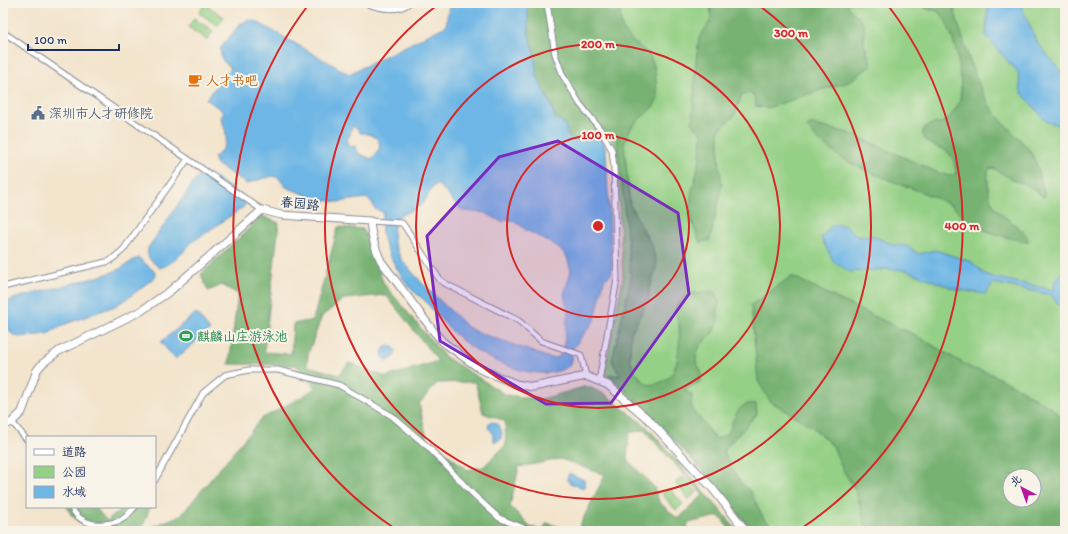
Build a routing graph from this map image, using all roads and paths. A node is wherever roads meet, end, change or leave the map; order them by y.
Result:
1 (365, 3) edge
2 (409, 3) edge
3 (547, 3) edge
4 (3, 32) edge
5 (188, 159) junction
6 (262, 210) junction
7 (370, 221) junction
8 (3, 287) edge
9 (586, 376) junction
10 (599, 381) junction
11 (12, 422) junction
12 (3, 426) edge
13 (26, 439) edge
14 (156, 478) edge
15 (71, 508) edge
16 (134, 508) edge
17 (530, 531) edge
18 (746, 531) edge

1 - 2 street
3 - 10 street
4 - 5 street
5 - 6 street
5 - 8 street
6 - 7 street, 春园路
6 - 11 street, 春园路
7 - 9 street
7 - 9 street
9 - 10 street
10 - 18 street
11 - 12 street, 春园路
11 - 13 street
14 - 17 street
15 - 16 street

